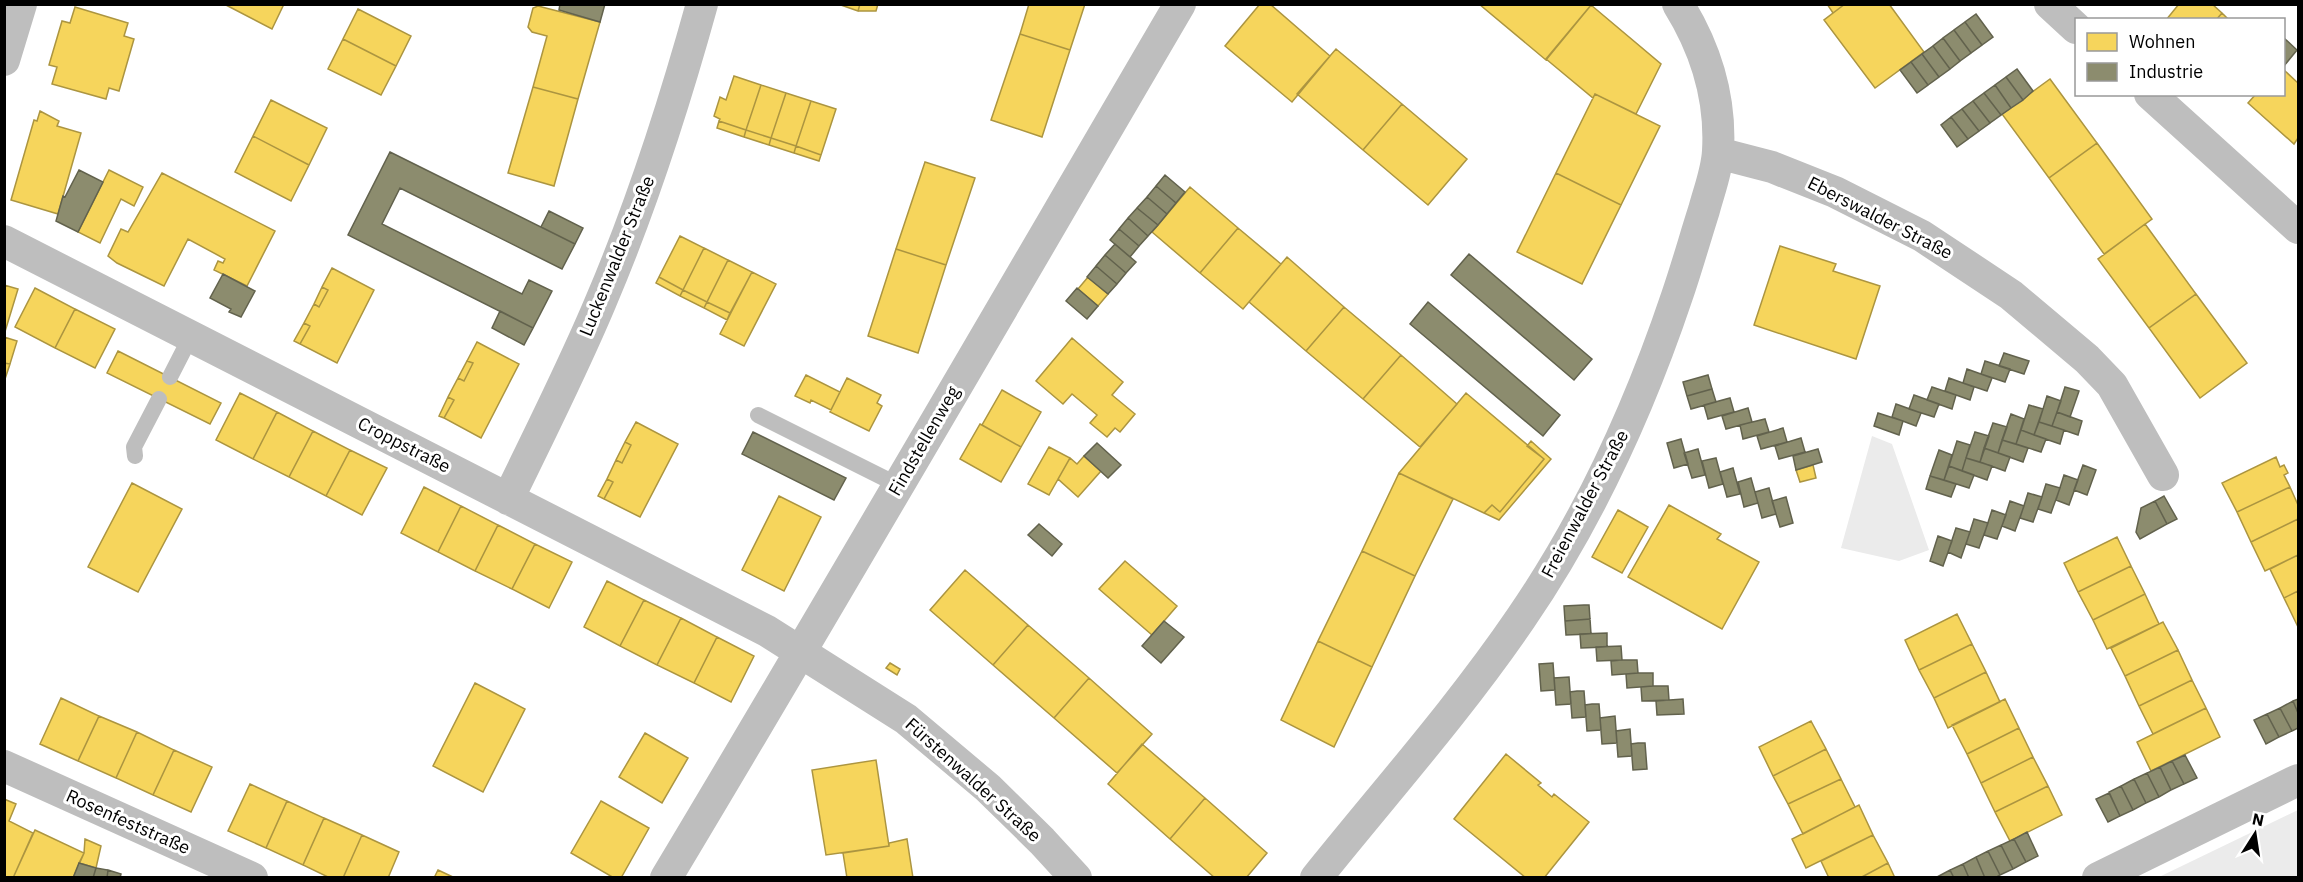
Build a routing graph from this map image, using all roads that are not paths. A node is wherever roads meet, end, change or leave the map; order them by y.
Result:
1 (21, 4) edge
2 (702, 4) edge
3 (1180, 4) edge
4 (1678, 4) edge
5 (2050, 4) edge
6 (2075, 27) edge
7 (4, 60) edge
8 (2152, 96) edge
9 (1718, 153) junction
10 (2298, 228) edge
11 (4, 241) edge
12 (191, 336) junction
13 (170, 377) dead end
14 (159, 399) dead end
15 (759, 415) dead end
16 (135, 456) dead end
17 (2163, 475) dead end
18 (898, 485) junction
19 (508, 499) junction
20 (802, 652) junction
21 (4, 766) edge
22 (2298, 780) edge
23 (252, 878) edge
24 (666, 878) edge
25 (1076, 878) edge
26 (1316, 878) edge
27 (2098, 878) edge

1 - 7 street
2 - 19 street, Luckenwalder Straße
3 - 18 street, Findstellenweg
4 - 9 street, Freienwalder Straße
5 - 6 street
8 - 10 street
9 - 17 street, Eberswalder Straße
9 - 26 street, Freienwalder Straße
11 - 12 street, Croppstraße
12 - 13 lane
12 - 19 street, Croppstraße
14 - 16 lane
15 - 18 lane
18 - 20 street, Findstellenweg
19 - 20 street, Croppstraße
20 - 24 street, Findstellenweg
20 - 25 street, Fürstenwalder Straße
21 - 23 street, Rosenfeststraße
22 - 27 street

